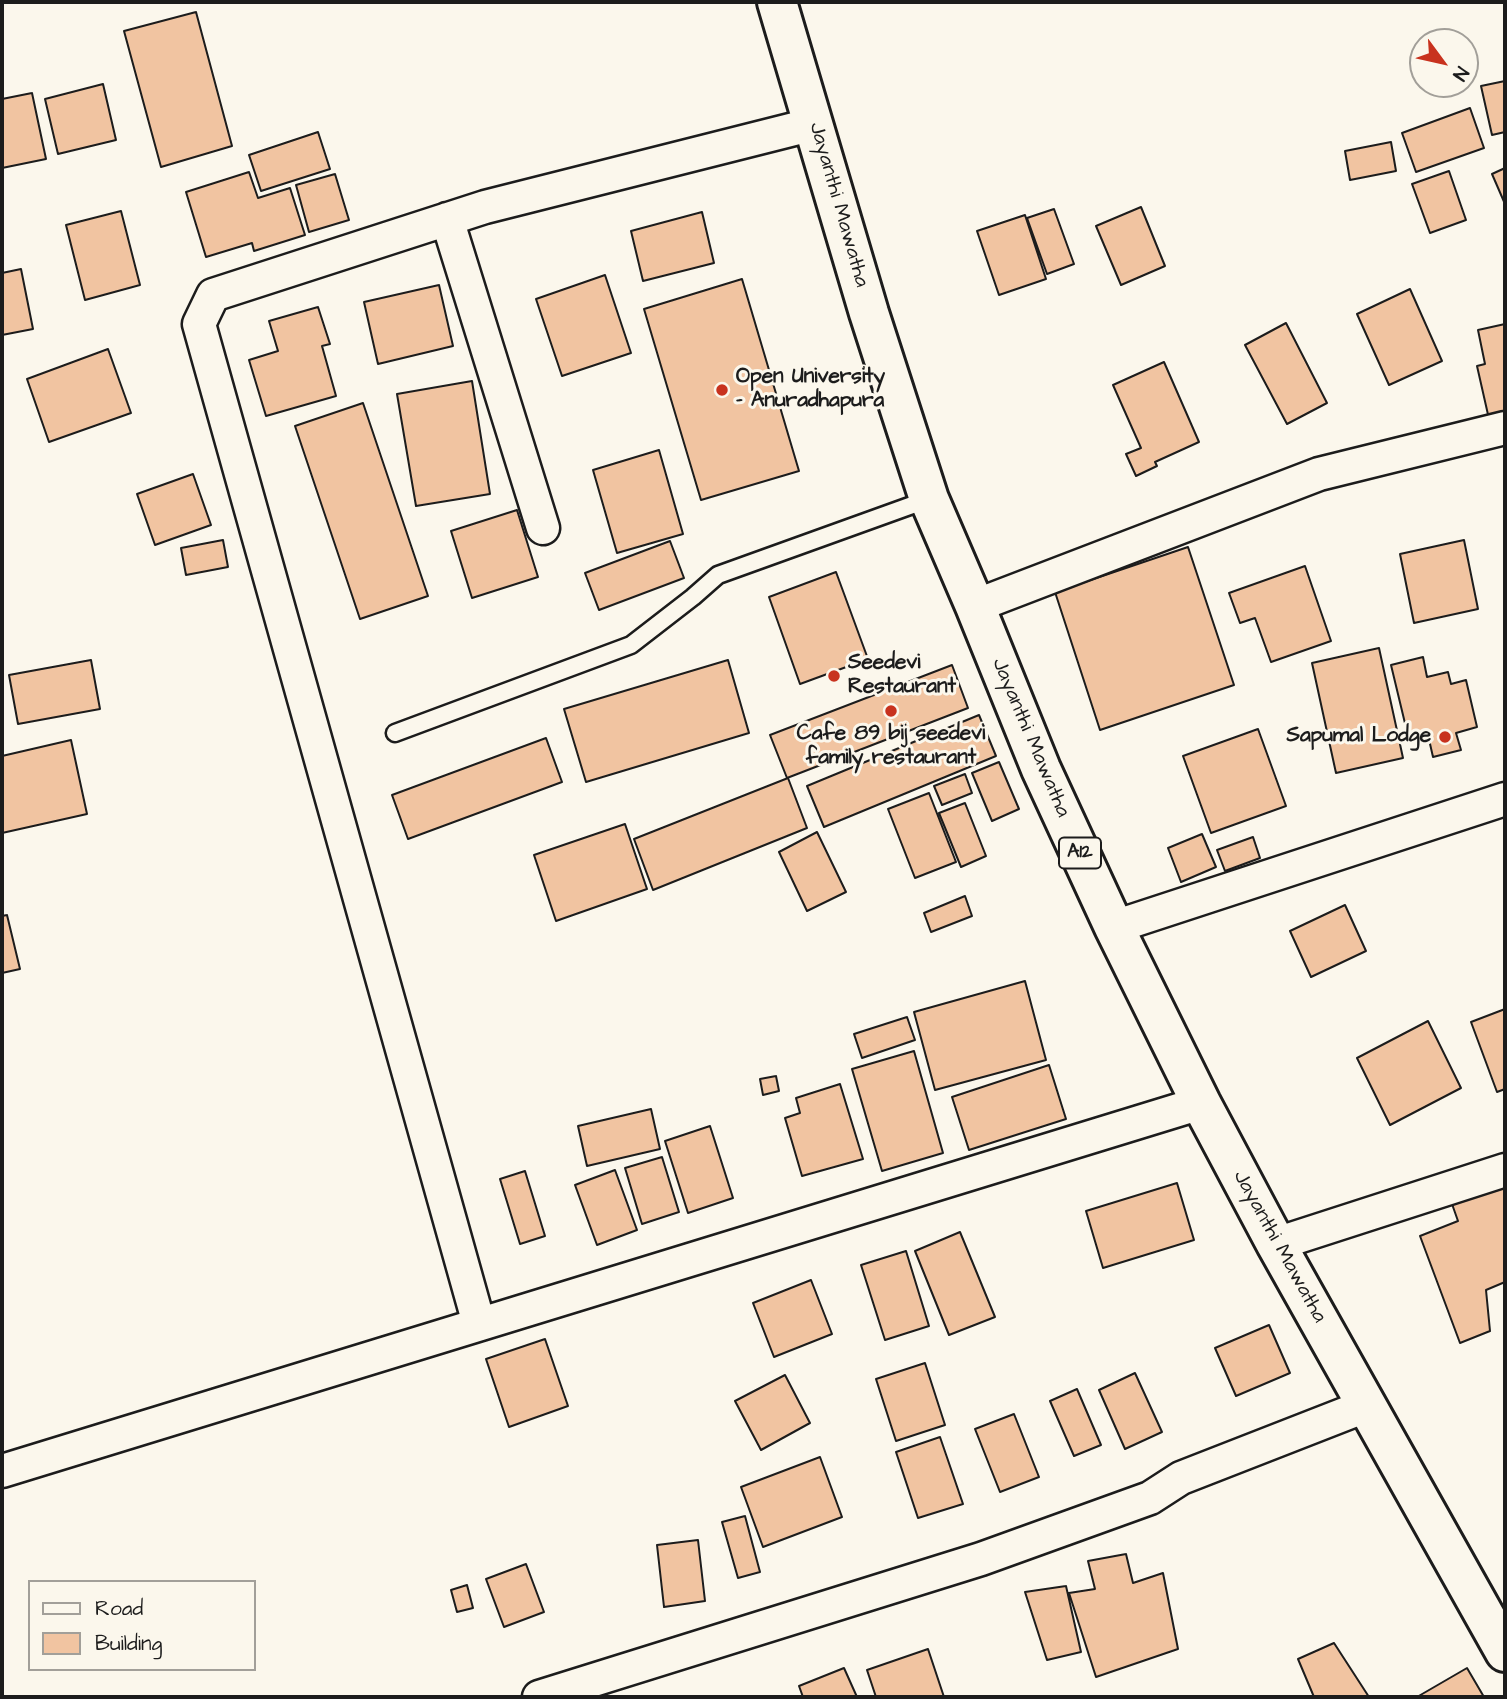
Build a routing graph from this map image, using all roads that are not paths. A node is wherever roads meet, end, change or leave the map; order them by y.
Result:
1 (777, 2) edge
2 (814, 124) junction
3 (447, 219) junction
4 (1505, 428) edge
5 (929, 499) junction
6 (543, 528) dead end
7 (975, 606) junction
8 (395, 733) dead end
9 (1505, 799) edge
10 (1114, 927) junction
11 (1201, 1103) junction
12 (1505, 1170) edge
13 (1276, 1244) junction
14 (479, 1324) junction
15 (1368, 1405) junction
16 (2, 1471) edge
17 (1505, 1652) edge
18 (539, 1697) edge

1 - 2 highway, Jayanthi Mawatha / A12
2 - 3 street
2 - 5 highway, Jayanthi Mawatha / A12
3 - 6 street
3 - 14 street
4 - 7 street
5 - 7 highway, Jayanthi Mawatha / A12
5 - 8 lane
7 - 10 highway, Jayanthi Mawatha / A12
9 - 10 street
10 - 11 highway, Jayanthi Mawatha / A12
11 - 13 highway, Jayanthi Mawatha / A12
11 - 14 street
12 - 13 street
13 - 15 highway, Jayanthi Mawatha / A12
14 - 16 street
15 - 17 highway, Jayanthi Mawatha / A12
15 - 18 street

